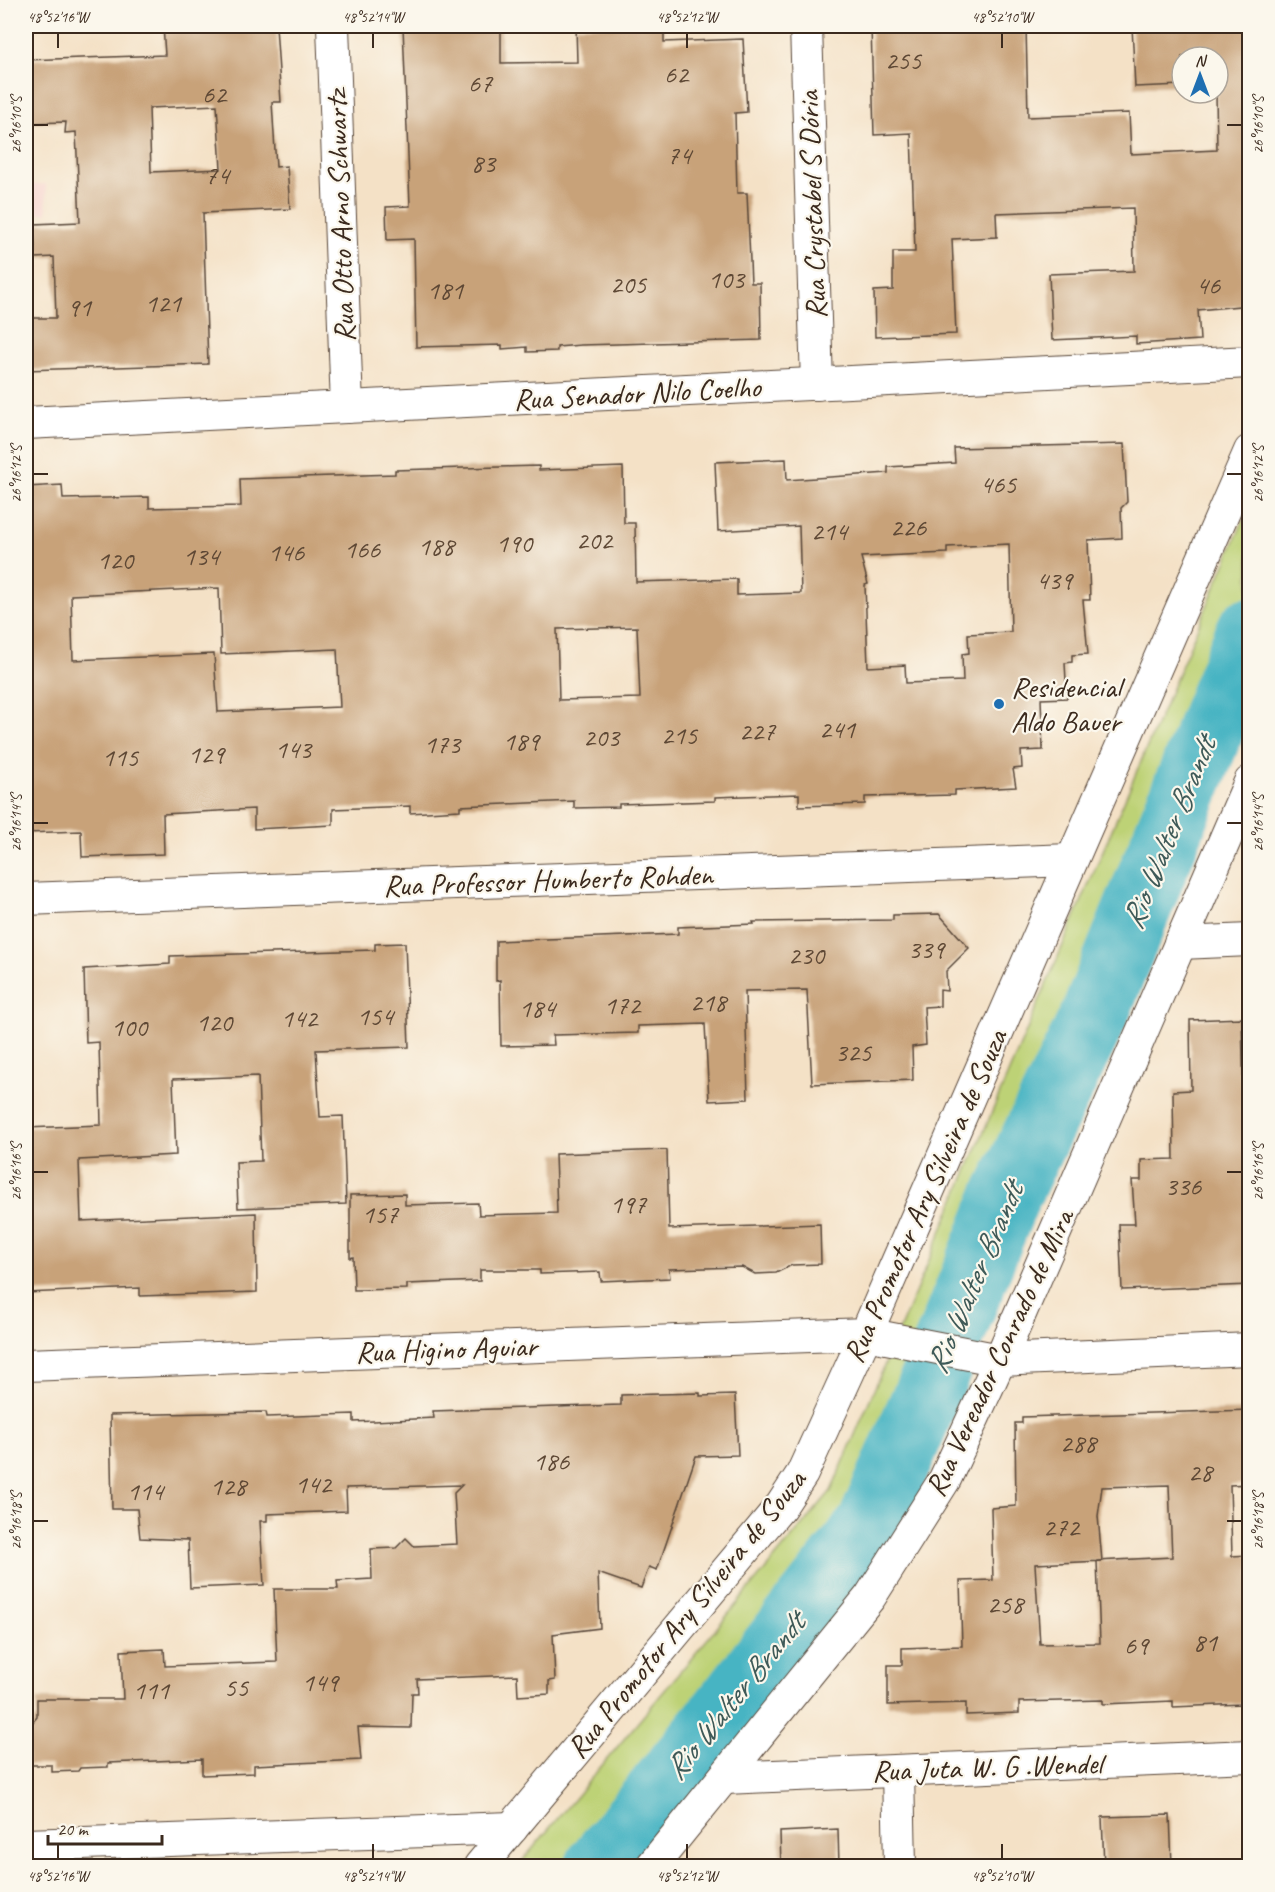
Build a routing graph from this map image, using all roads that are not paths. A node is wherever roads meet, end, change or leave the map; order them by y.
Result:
1 (333, 26) edge
2 (806, 26) edge
3 (1250, 362) edge
4 (818, 384) junction
5 (347, 407) junction
6 (26, 423) edge
7 (1250, 451) edge
8 (1250, 782) edge
9 (1071, 860) junction
10 (26, 899) edge
11 (1250, 940) edge
12 (1180, 943) junction
13 (866, 1334) junction
14 (1250, 1349) edge
15 (1000, 1360) junction
16 (26, 1365) edge
17 (1250, 1756) edge
18 (898, 1772) junction
19 (725, 1778) junction
20 (512, 1828) junction
21 (26, 1845) edge
22 (480, 1866) edge
23 (652, 1866) edge
24 (900, 1866) edge

1 - 5 street, Rua Otto Arno Schwartz
2 - 4 street, Rua Crystabel S Dória
3 - 4 street, Rua Senador Nilo Coelho
4 - 5 street, Rua Senador Nilo Coelho
5 - 6 street, Rua Senador Nilo Coelho
7 - 9 street, Rua Promotor Ary Silveira de Souza
8 - 12 street, Rua Vereador Conrado de Mira
9 - 10 street, Rua Professor Humberto Rohden
9 - 13 street, Rua Promotor Ary Silveira de Souza
11 - 12 street
12 - 15 street, Rua Vereador Conrado de Mira
13 - 15 street, Rua Higino Aguiar
13 - 16 street, Rua Higino Aguiar
13 - 20 street, Rua Promotor Ary Silveira de Souza
14 - 15 street, Rua Higino Aguiar
15 - 19 street, Rua Vereador Conrado de Mira
17 - 18 street, Rua Juta W. G .Wendel
18 - 19 street, Rua Juta W. G .Wendel
18 - 24 street
19 - 23 street, Rua Vereador Conrado de Mira
20 - 21 street
20 - 22 street, Rua Promotor Ary Silveira de Souza

